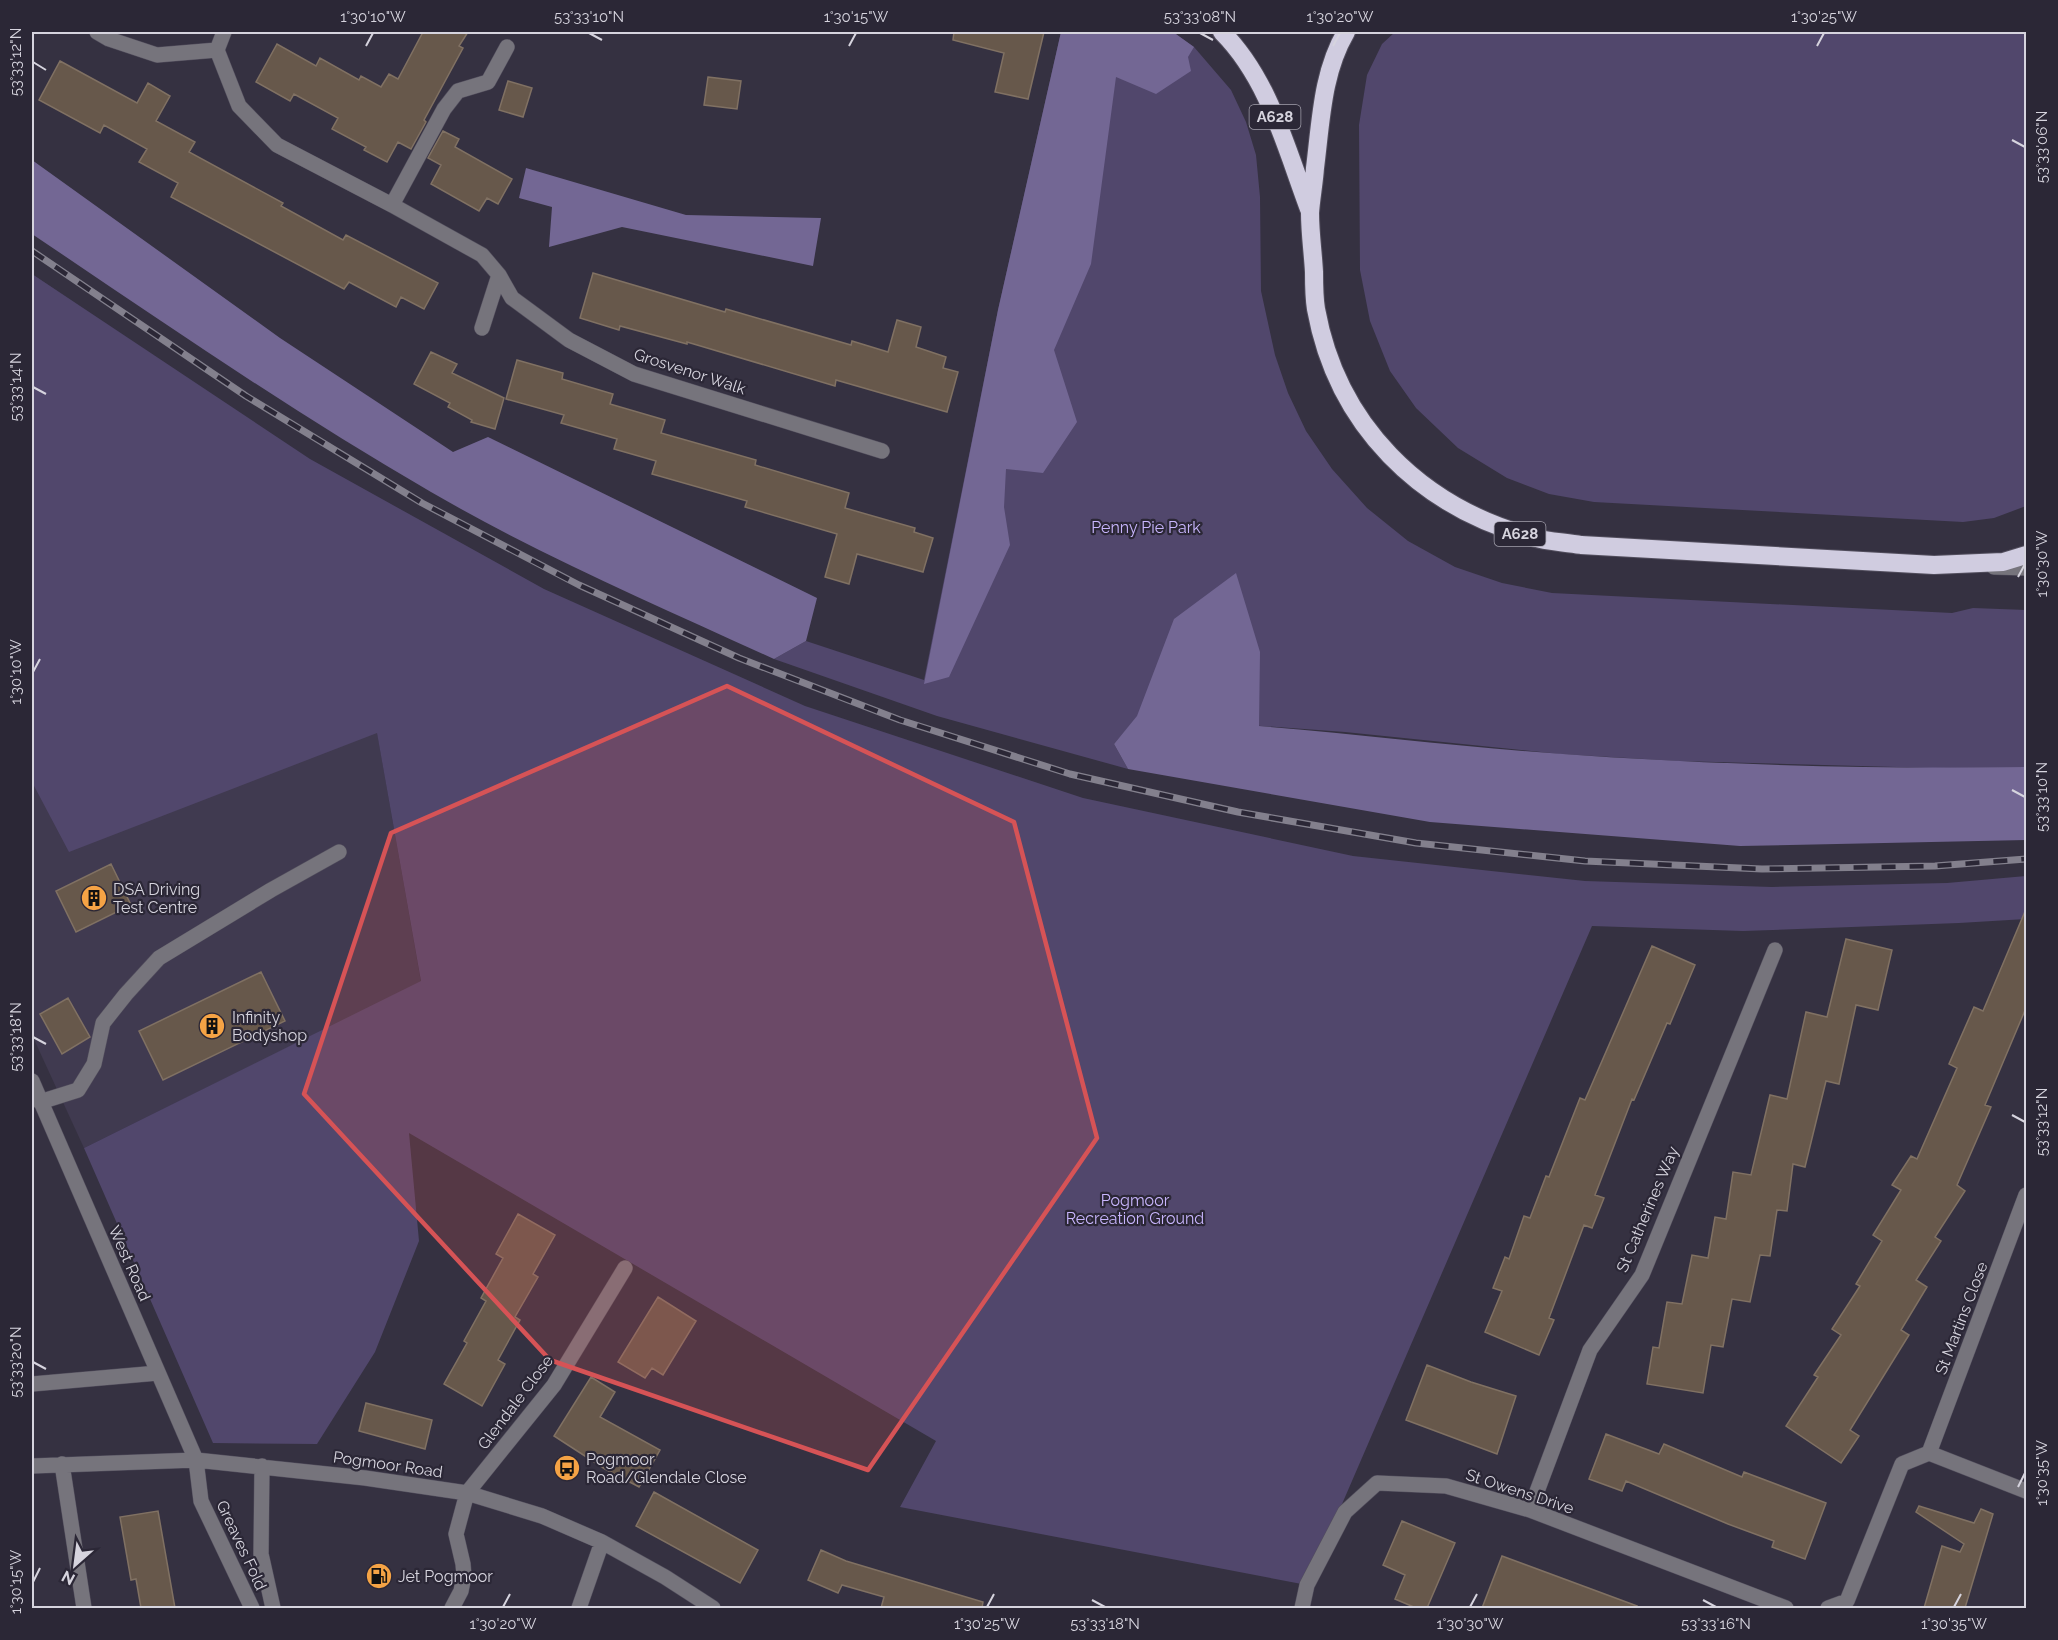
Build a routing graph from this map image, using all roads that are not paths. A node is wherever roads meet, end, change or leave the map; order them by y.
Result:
1 (97, 32) edge
2 (224, 32) edge
3 (1221, 32) edge
4 (1346, 32) edge
5 (507, 47) dead end
6 (217, 50) junction
7 (392, 205) junction
8 (1310, 213) junction
9 (499, 275) junction
10 (482, 328) dead end
11 (882, 451) dead end
12 (2026, 555) edge
13 (1934, 564) junction
14 (2026, 568) edge
15 (339, 852) dead end
16 (1775, 950) dead end
17 (32, 1082) edge
18 (40, 1102) junction
19 (2026, 1195) edge
20 (625, 1268) dead end
21 (158, 1373) junction
22 (32, 1383) edge
23 (1929, 1453) junction
24 (196, 1460) junction
25 (62, 1464) junction
26 (32, 1466) edge
27 (262, 1466) junction
28 (2026, 1491) edge
29 (467, 1493) junction
30 (1530, 1510) junction
31 (602, 1542) junction
32 (84, 1608) edge
33 (252, 1608) edge
34 (273, 1608) edge
35 (452, 1608) edge
36 (579, 1608) edge
37 (713, 1608) edge
38 (1302, 1608) edge
39 (1786, 1608) edge
40 (1828, 1608) edge

1 - 6 street
2 - 6 street
3 - 8 highway, A628
4 - 8 highway, A628
5 - 7 street
6 - 7 street, Grosvenor Walk
7 - 9 street, Grosvenor Walk
8 - 13 highway, A628
9 - 10 street
9 - 11 street, Grosvenor Walk
12 - 13 highway, A628
13 - 14 street
15 - 18 street
16 - 30 street, St Catherines Way
17 - 18 street, West Road
18 - 21 street, West Road
19 - 23 street, St Martins Close
20 - 29 street, Glendale Close
21 - 22 street
21 - 24 street, West Road
23 - 28 street
23 - 40 street
24 - 25 street, Pogmoor Road
24 - 27 street, Pogmoor Road
24 - 33 street, Greaves Fold
25 - 26 street, Pogmoor Road
25 - 32 street
27 - 29 street, Pogmoor Road
27 - 34 street
29 - 31 street, Pogmoor Road
29 - 35 street
30 - 38 street, St Owens Drive
30 - 39 street, St Owens Drive
31 - 36 street
31 - 37 street, Pogmoor Road

